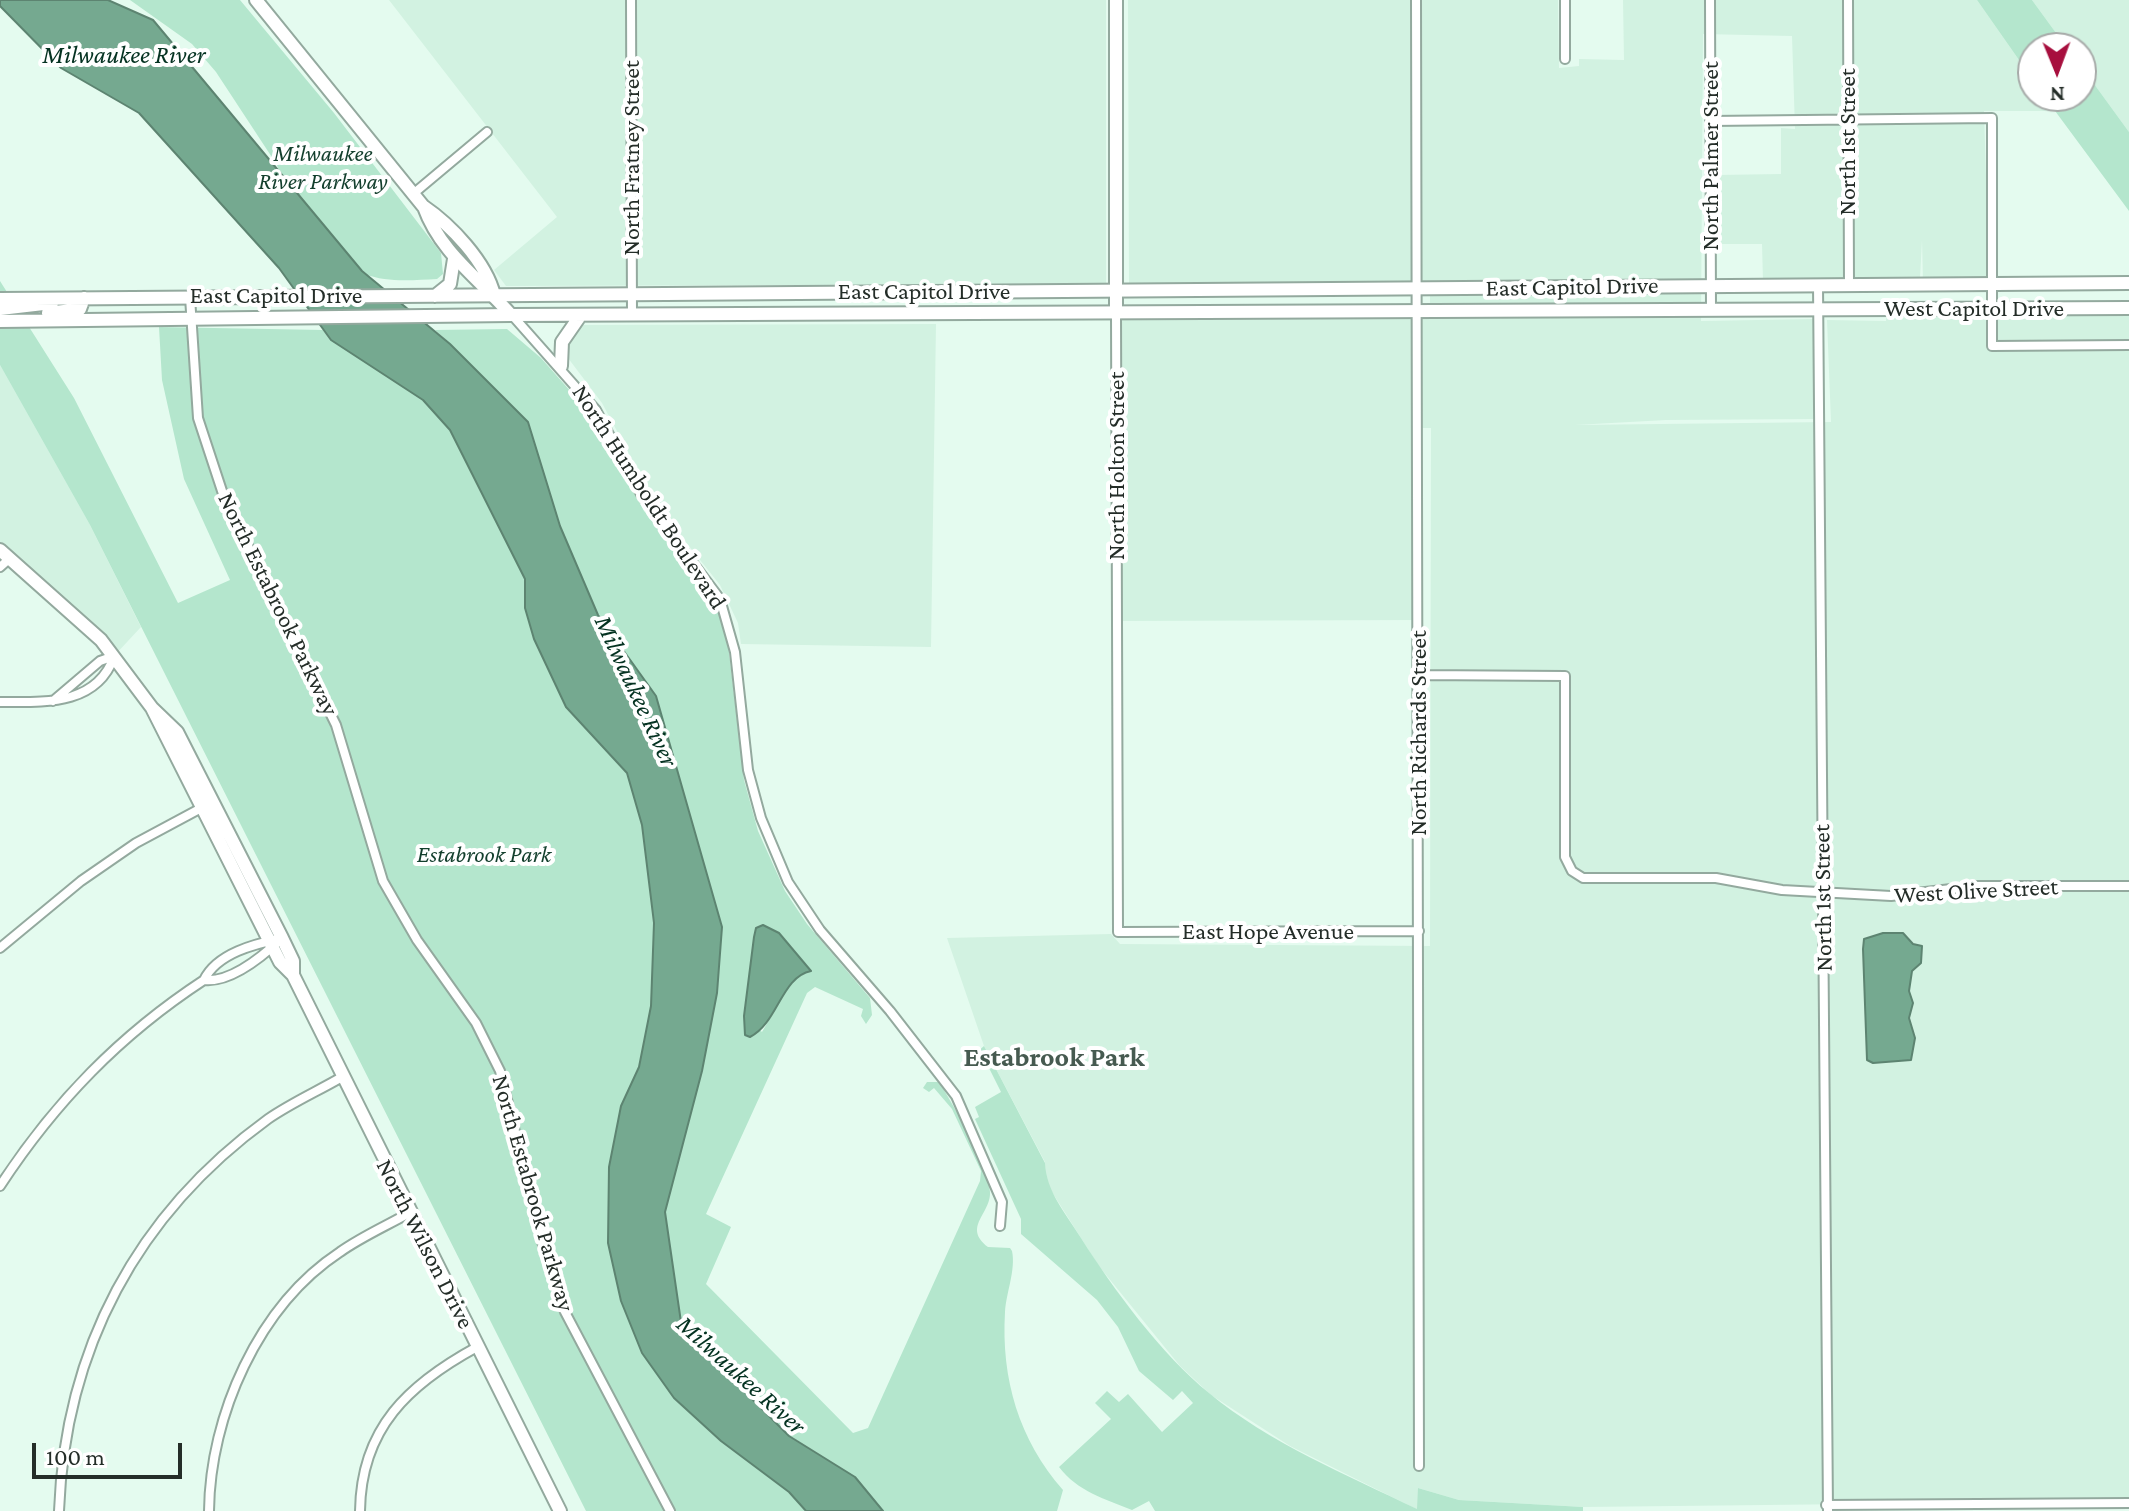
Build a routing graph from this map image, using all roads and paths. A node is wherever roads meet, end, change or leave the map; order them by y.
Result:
1 (256, 0) edge
2 (631, 0) edge
3 (1116, 0) edge
4 (1416, 0) edge
5 (1565, 0) edge
6 (1710, 0) edge
7 (1848, 0) edge
8 (1565, 59) dead end
9 (1848, 120) junction
10 (1710, 121) junction
11 (487, 132) dead end
12 (413, 194) junction
13 (423, 206) junction
14 (454, 259) junction
15 (2129, 283) edge
16 (1818, 284) junction
17 (1849, 284) junction
18 (1994, 284) junction
19 (1711, 285) junction
20 (1418, 288) junction
21 (1116, 291) junction
22 (494, 295) junction
23 (632, 295) junction
24 (435, 296) junction
25 (190, 297) junction
26 (79, 298) junction
27 (0, 299) edge
28 (2129, 308) edge
29 (0, 309) edge
30 (1992, 309) junction
31 (1711, 311) junction
32 (1819, 311) junction
33 (1418, 313) junction
34 (1116, 314) junction
35 (511, 315) junction
36 (580, 316) junction
37 (632, 316) junction
38 (190, 319) junction
39 (0, 321) edge
40 (31, 321) junction
41 (2129, 345) edge
42 (561, 366) junction
43 (3, 559) edge
44 (114, 656) junction
45 (1419, 675) junction
46 (53, 701) junction
47 (0, 702) edge
48 (206, 805) junction
49 (2129, 886) edge
50 (1823, 891) junction
51 (1419, 931) junction
52 (1118, 932) joint
53 (275, 942) junction
54 (0, 948) edge
55 (204, 980) junction
56 (342, 1077) junction
57 (0, 1186) edge
58 (409, 1213) junction
59 (1000, 1226) dead end
60 (477, 1347) junction
61 (1419, 1466) dead end
62 (2129, 1503) edge
63 (1827, 1508) edge
64 (59, 1511) edge
65 (209, 1511) edge
66 (360, 1511) edge
67 (560, 1511) edge
68 (670, 1511) edge

1 - 12 main road, North Humboldt Boulevard
2 - 23 street, North Fratney Street
3 - 21 main road, North Holton Street
4 - 20 street, North Richards Street
5 - 8 street
6 - 10 street, North Palmer Street
7 - 9 street, North 1st Street
9 - 10 street
9 - 17 street, North 1st Street
9 - 18 street
10 - 19 street, North Palmer Street
11 - 12 street
12 - 13 main road, North Humboldt Boulevard
13 - 14 main road, North Humboldt Boulevard
13 - 22 main road, North Humboldt Boulevard
14 - 22 main road, North Humboldt Boulevard
14 - 24 main road
15 - 18 main road, West Capitol Drive
16 - 17 main road, East Capitol Drive
16 - 19 main road, East Capitol Drive
16 - 32 street, North 1st Street
17 - 18 main road, West Capitol Drive
18 - 30 street
19 - 20 main road, East Capitol Drive
19 - 31 street, North Palmer Street
20 - 21 main road, East Capitol Drive
20 - 33 street, North Richards Street
21 - 23 main road, East Capitol Drive
21 - 34 main road, North Holton Street
22 - 23 main road, East Capitol Drive
22 - 24 main road, East Capitol Drive
22 - 35 main road, North Humboldt Boulevard
23 - 37 street, North Fratney Street
24 - 25 main road, East Capitol Drive
25 - 26 main road, East Capitol Drive
25 - 38 street, North Estabrook Parkway
26 - 27 main road, East Capitol Drive
26 - 29 main road
26 - 40 main road
28 - 30 main road, West Capitol Drive
30 - 32 main road, West Capitol Drive
30 - 41 street
31 - 32 main road, East Capitol Drive
31 - 33 main road, East Capitol Drive
32 - 50 street, North 1st Street
33 - 34 main road, East Capitol Drive
33 - 45 street, North Richards Street
34 - 37 main road, East Capitol Drive
34 - 52 street, North Holton Street
35 - 36 main road, East Capitol Drive
35 - 38 main road, East Capitol Drive
35 - 42 street, North Humboldt Boulevard
36 - 37 main road, East Capitol Drive
36 - 42 main road
38 - 40 main road, East Capitol Drive
38 - 68 street, North Estabrook Parkway
39 - 40 main road, East Capitol Drive
42 - 59 street, North Humboldt Boulevard
43 - 44 main road, North Wilson Drive
44 - 46 street
44 - 46 street
44 - 48 main road, North Wilson Drive
45 - 50 street, West Olive Street
45 - 51 street, North Richards Street
46 - 47 street
48 - 53 main road, North Wilson Drive
48 - 54 street
49 - 50 street, West Olive Street
50 - 63 street, North 1st Street
51 - 52 street, East Hope Avenue
51 - 61 street, North Richards Street
53 - 55 street
53 - 55 street
53 - 56 main road, North Wilson Drive
55 - 57 street
56 - 58 main road, North Wilson Drive
56 - 64 street
58 - 60 main road, North Wilson Drive
58 - 65 street
60 - 66 street
60 - 67 main road, North Wilson Drive
62 - 63 street

